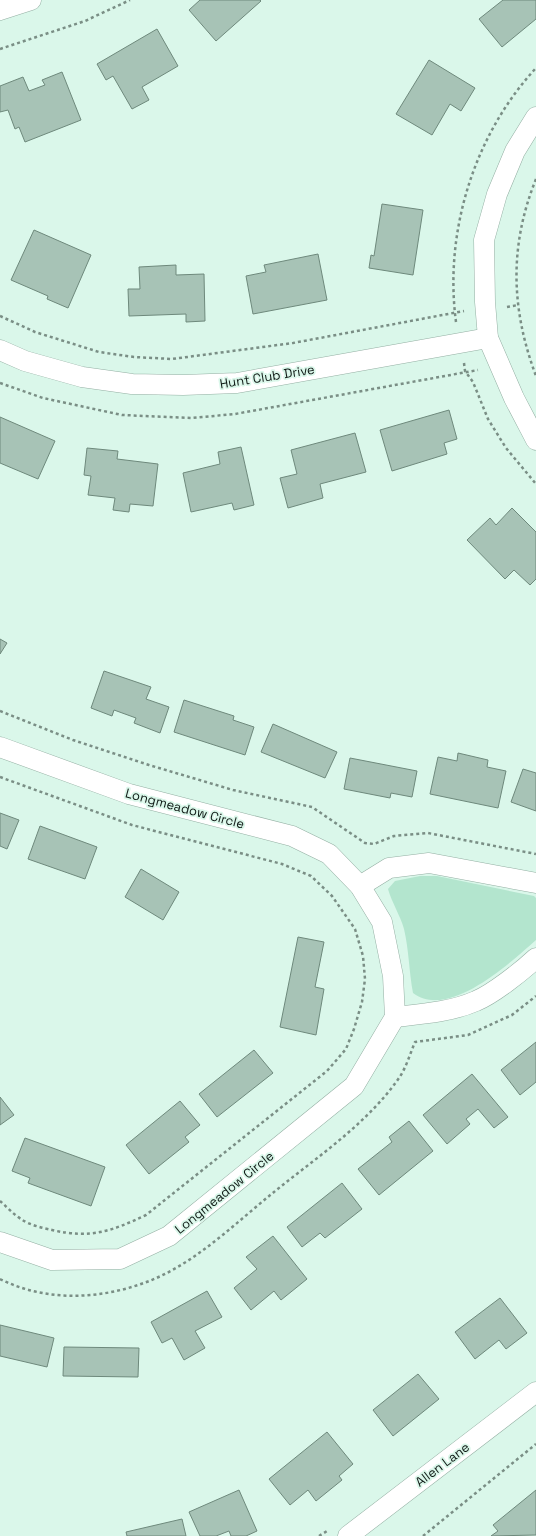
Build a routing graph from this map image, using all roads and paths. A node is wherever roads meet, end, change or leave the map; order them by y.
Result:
1 (31, 0) edge
2 (130, 0) edge
3 (0, 10) edge
4 (0, 49) edge
5 (536, 117) edge
6 (536, 179) edge
7 (518, 305) junction
8 (485, 309) junction
9 (0, 316) edge
10 (488, 338) junction
11 (0, 350) edge
12 (536, 376) edge
13 (536, 440) edge
14 (0, 711) edge
15 (0, 747) edge
16 (0, 776) edge
17 (536, 854) edge
18 (536, 883) edge
19 (360, 886) junction
20 (536, 958) edge
21 (395, 1017) junction
22 (0, 1201) edge
23 (0, 1242) edge
24 (536, 1392) edge
25 (536, 1444) edge
26 (348, 1536) edge
27 (423, 1536) edge

1 - 3 street
2 - 4 path
5 - 8 street
6 - 7 path
7 - 8 path
7 - 12 path
8 - 9 path
8 - 10 street
10 - 11 street, Hunt Club Drive
10 - 13 street
14 - 17 path
15 - 19 street, Longmeadow Circle
16 - 22 path
18 - 19 street
19 - 21 street, Longmeadow Circle
20 - 21 street
21 - 23 street, Longmeadow Circle
24 - 26 street, Allen Lane
25 - 27 path

